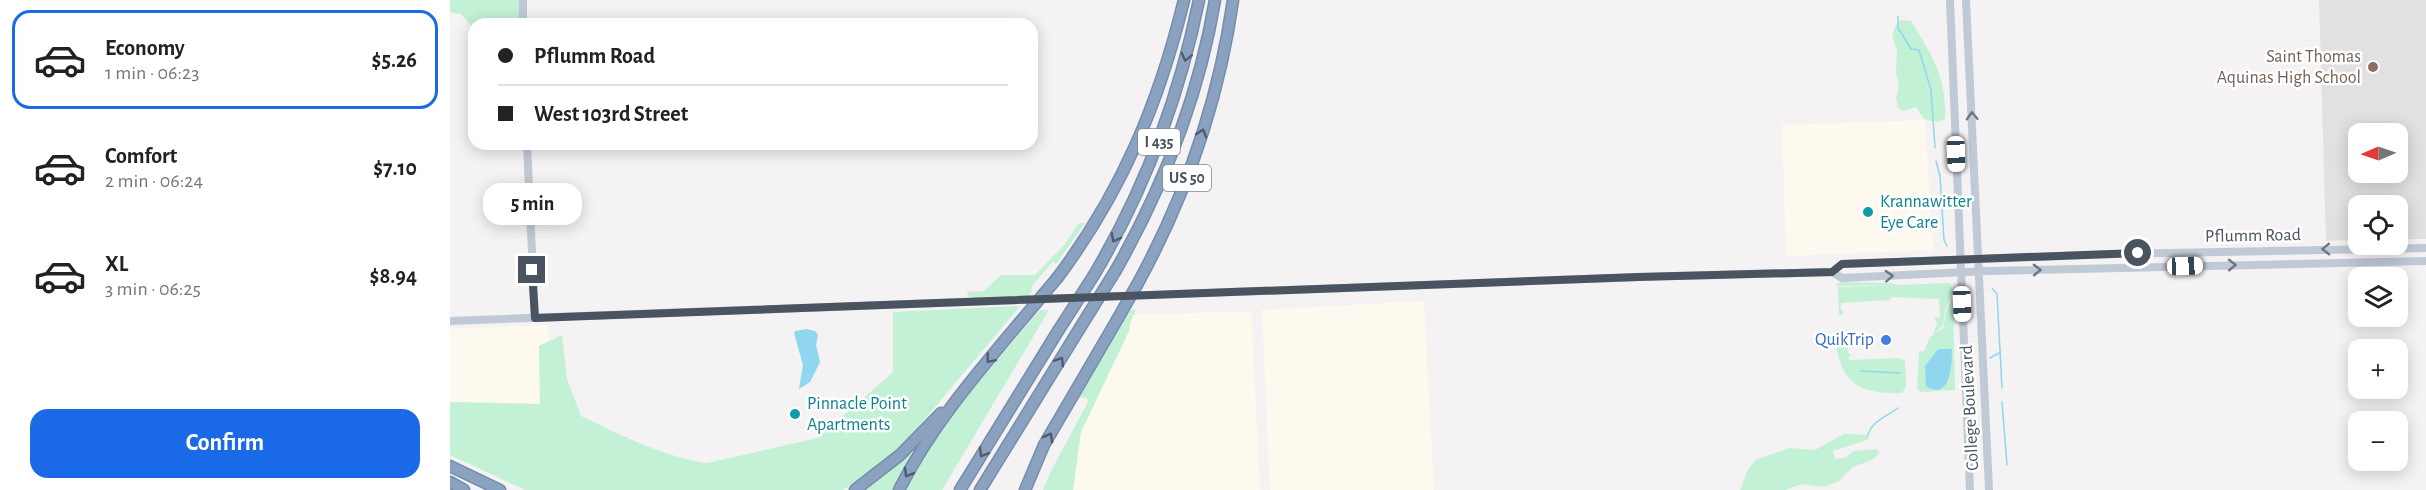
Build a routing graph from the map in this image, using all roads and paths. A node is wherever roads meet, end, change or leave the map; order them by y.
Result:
1 (523, 0) edge
2 (1184, 0) edge
3 (1199, 0) edge
4 (1215, 0) edge
5 (1233, 0) edge
6 (1950, 0) edge
7 (1966, 0) edge
8 (523, 18) edge
9 (527, 150) edge
10 (2426, 248) edge
11 (1978, 258) junction
12 (1960, 259) junction
13 (2426, 261) edge
14 (1832, 272) junction
15 (1961, 272) junction
16 (1979, 272) junction
17 (535, 318) junction
18 (450, 321) edge
19 (964, 389) junction
20 (450, 466) edge
21 (450, 482) edge
22 (464, 490) edge
23 (500, 490) edge
24 (855, 490) edge
25 (898, 490) edge
26 (960, 490) edge
27 (980, 490) edge
28 (1025, 490) edge
29 (1970, 490) edge
30 (1989, 490) edge

1 - 8 main road
2 -> 19 highway, bridge
3 -> 26 highway, I 435, bridge
27 -> 4 highway, I 435, bridge
28 -> 5 highway, US 50, bridge
6 - 12 main road, College Boulevard
11 -> 7 main road, College Boulevard
9 - 17 main road
10 -> 11 main road, Pflumm Road
11 - 12 main road, Pflumm Road
11 - 16 main road, College Boulevard
12 - 14 main road, Pflumm Road
12 - 15 main road, College Boulevard
16 -> 13 main road, Pflumm Road
14 -> 15 main road, Pflumm Road
14 - 17 main road, Pflumm Road
15 - 16 main road, Pflumm Road
15 - 29 main road, College Boulevard
16 - 30 main road, College Boulevard
17 - 18 main road, Pflumm Road
19 - 24 highway
19 -> 25 highway
20 - 23 highway
21 - 22 highway

